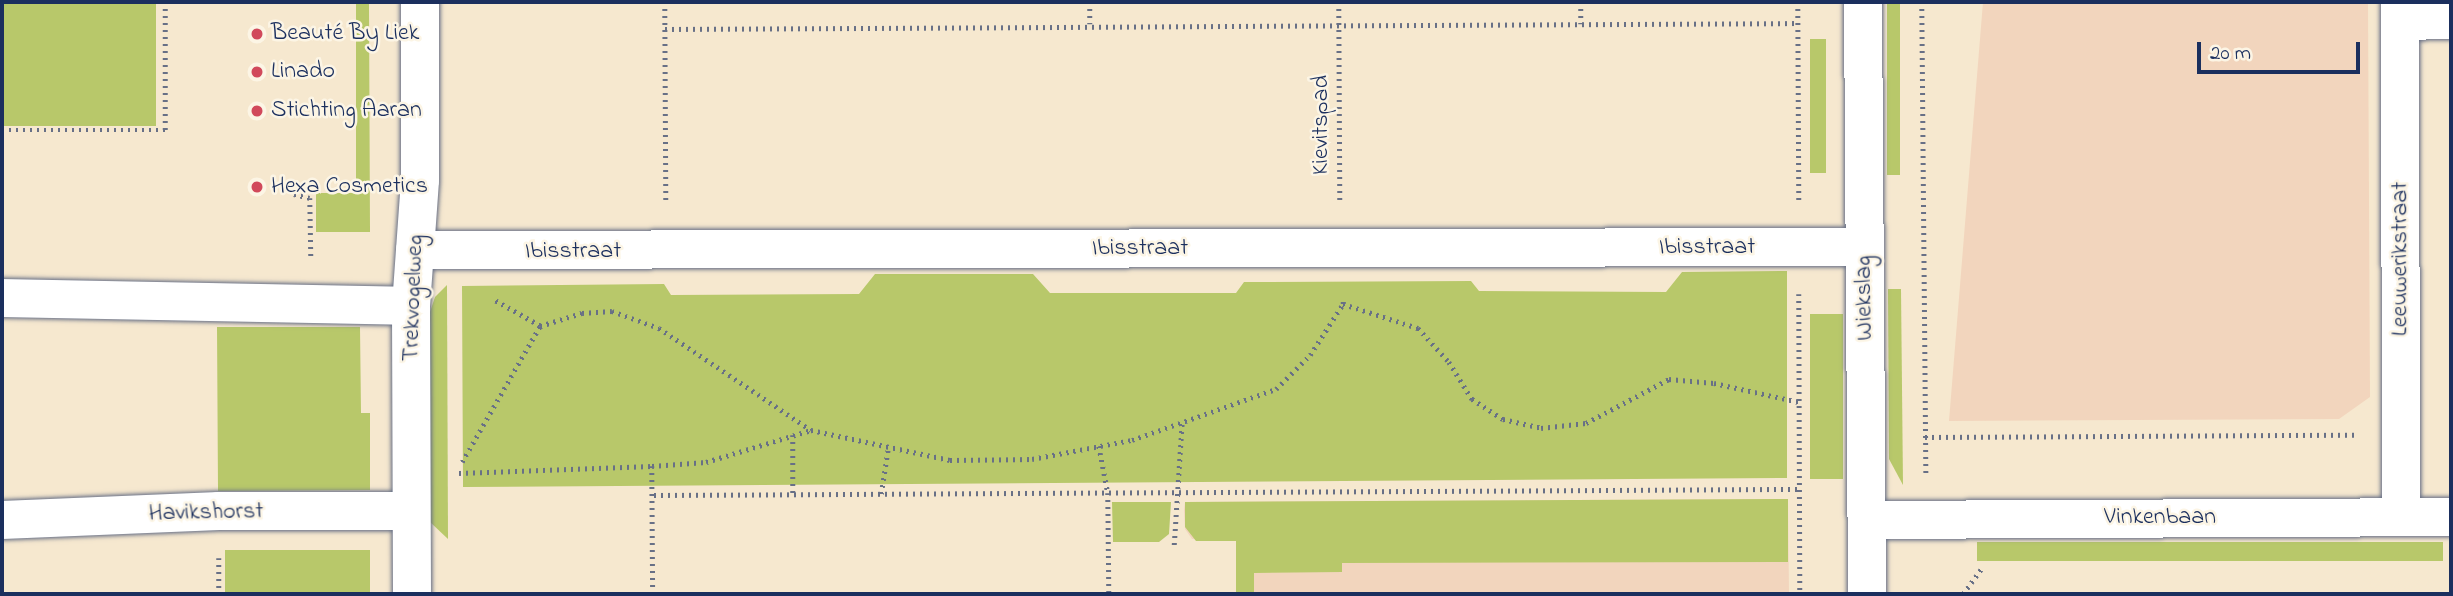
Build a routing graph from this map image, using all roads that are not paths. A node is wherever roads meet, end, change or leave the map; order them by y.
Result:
1 (420, 2) edge
2 (1863, 2) edge
3 (2400, 11) edge
4 (2451, 20) edge
5 (1864, 247) junction
6 (430, 251) junction
7 (2, 298) edge
8 (411, 306) junction
9 (411, 511) junction
10 (2401, 517) junction
11 (2451, 517) edge
12 (2, 520) edge
13 (1868, 520) junction
14 (412, 594) edge
15 (1867, 594) edge

1 - 6 street, Trekvogelweg
2 - 5 street, Wiekslag
3 - 4 street
3 - 10 street, Leeuwerikstraat
5 - 6 street, Ibisstraat
5 - 13 street, Wiekslag
6 - 8 street, Trekvogelweg
7 - 8 street
8 - 9 street, Trekvogelweg
9 - 12 street, Havikshorst
9 - 14 street, Trekvogelweg
10 - 11 street, Vinkenbaan
10 - 13 street, Vinkenbaan
13 - 15 street, Wiekslag

